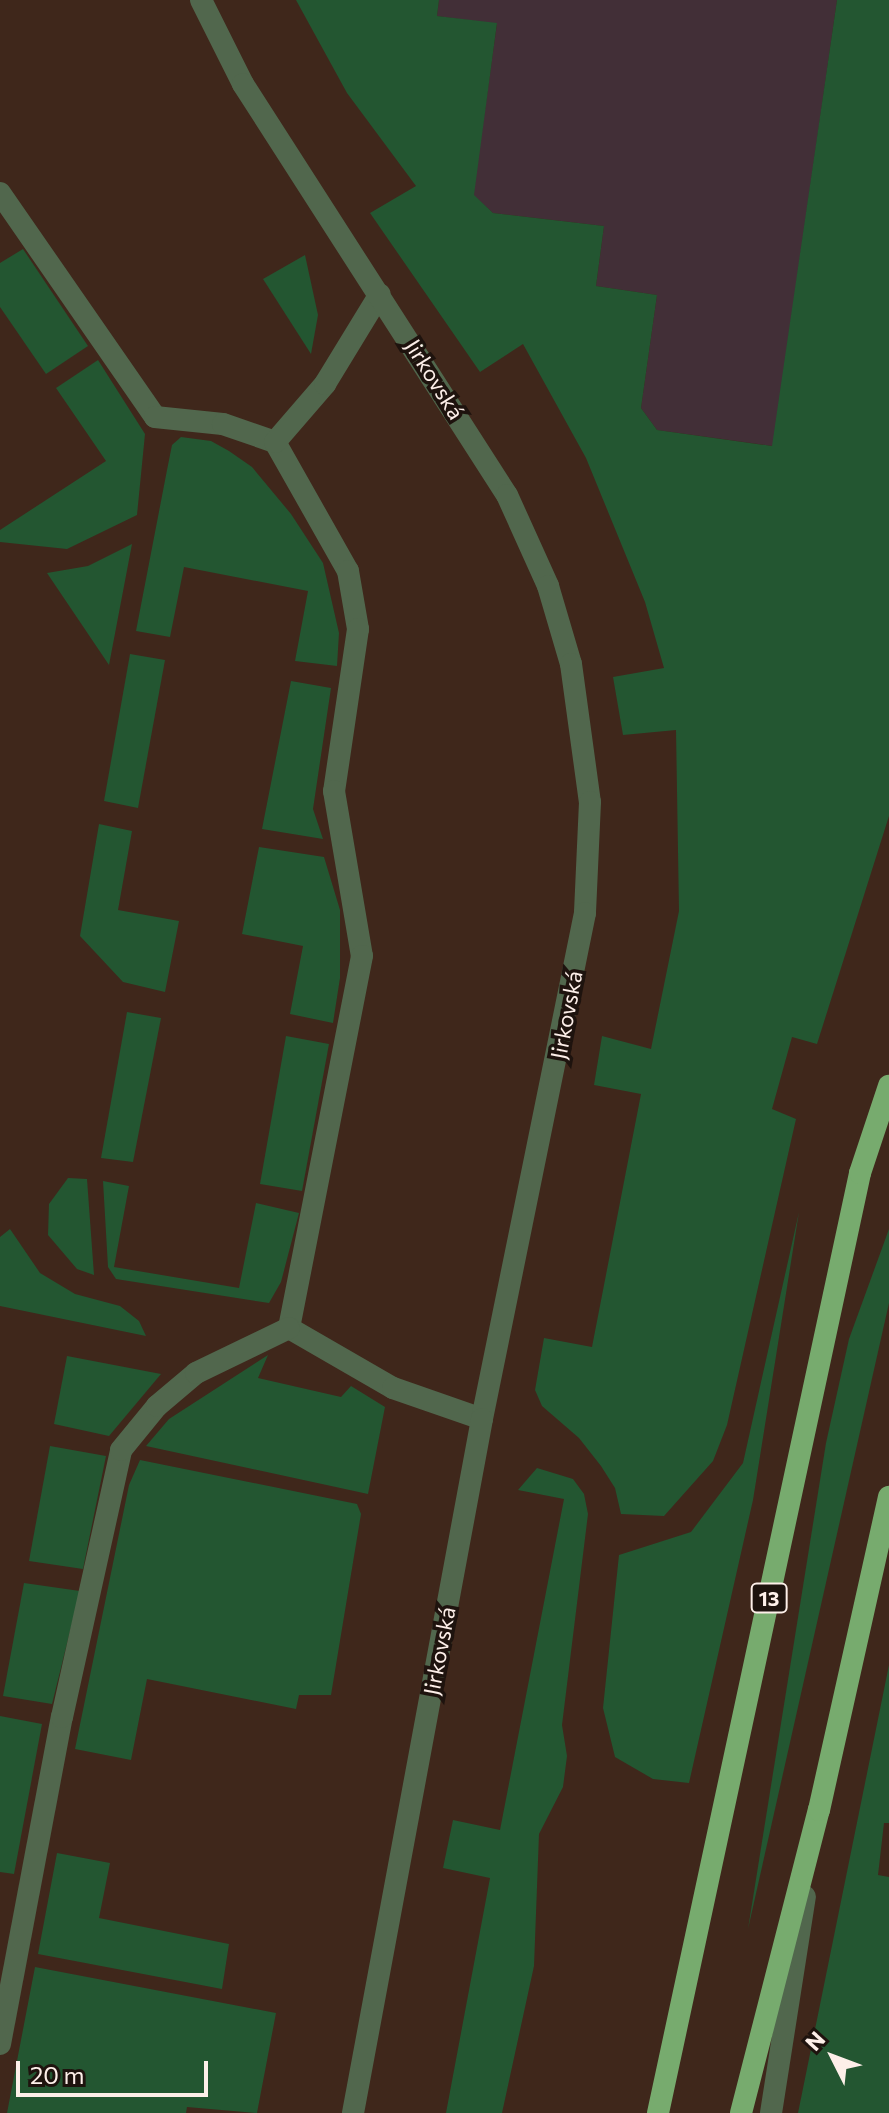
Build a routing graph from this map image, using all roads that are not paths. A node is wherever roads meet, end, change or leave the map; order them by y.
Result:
1 (201, 0) edge
2 (0, 193) edge
3 (380, 294) junction
4 (275, 442) junction
5 (889, 1086) edge
6 (289, 1328) junction
7 (482, 1419) junction
8 (889, 1497) edge
9 (819, 1810) junction
10 (0, 2044) edge
11 (353, 2113) edge
12 (658, 2113) edge
13 (741, 2113) edge
14 (771, 2113) edge

1 - 3 street, Jirkovská
2 - 4 street
3 - 4 street
3 - 7 street, Jirkovská
4 - 6 street
5 - 12 highway, 13
6 - 7 street
6 - 10 street
7 - 11 street, Jirkovská
8 - 9 highway
9 - 13 highway
9 - 14 street

